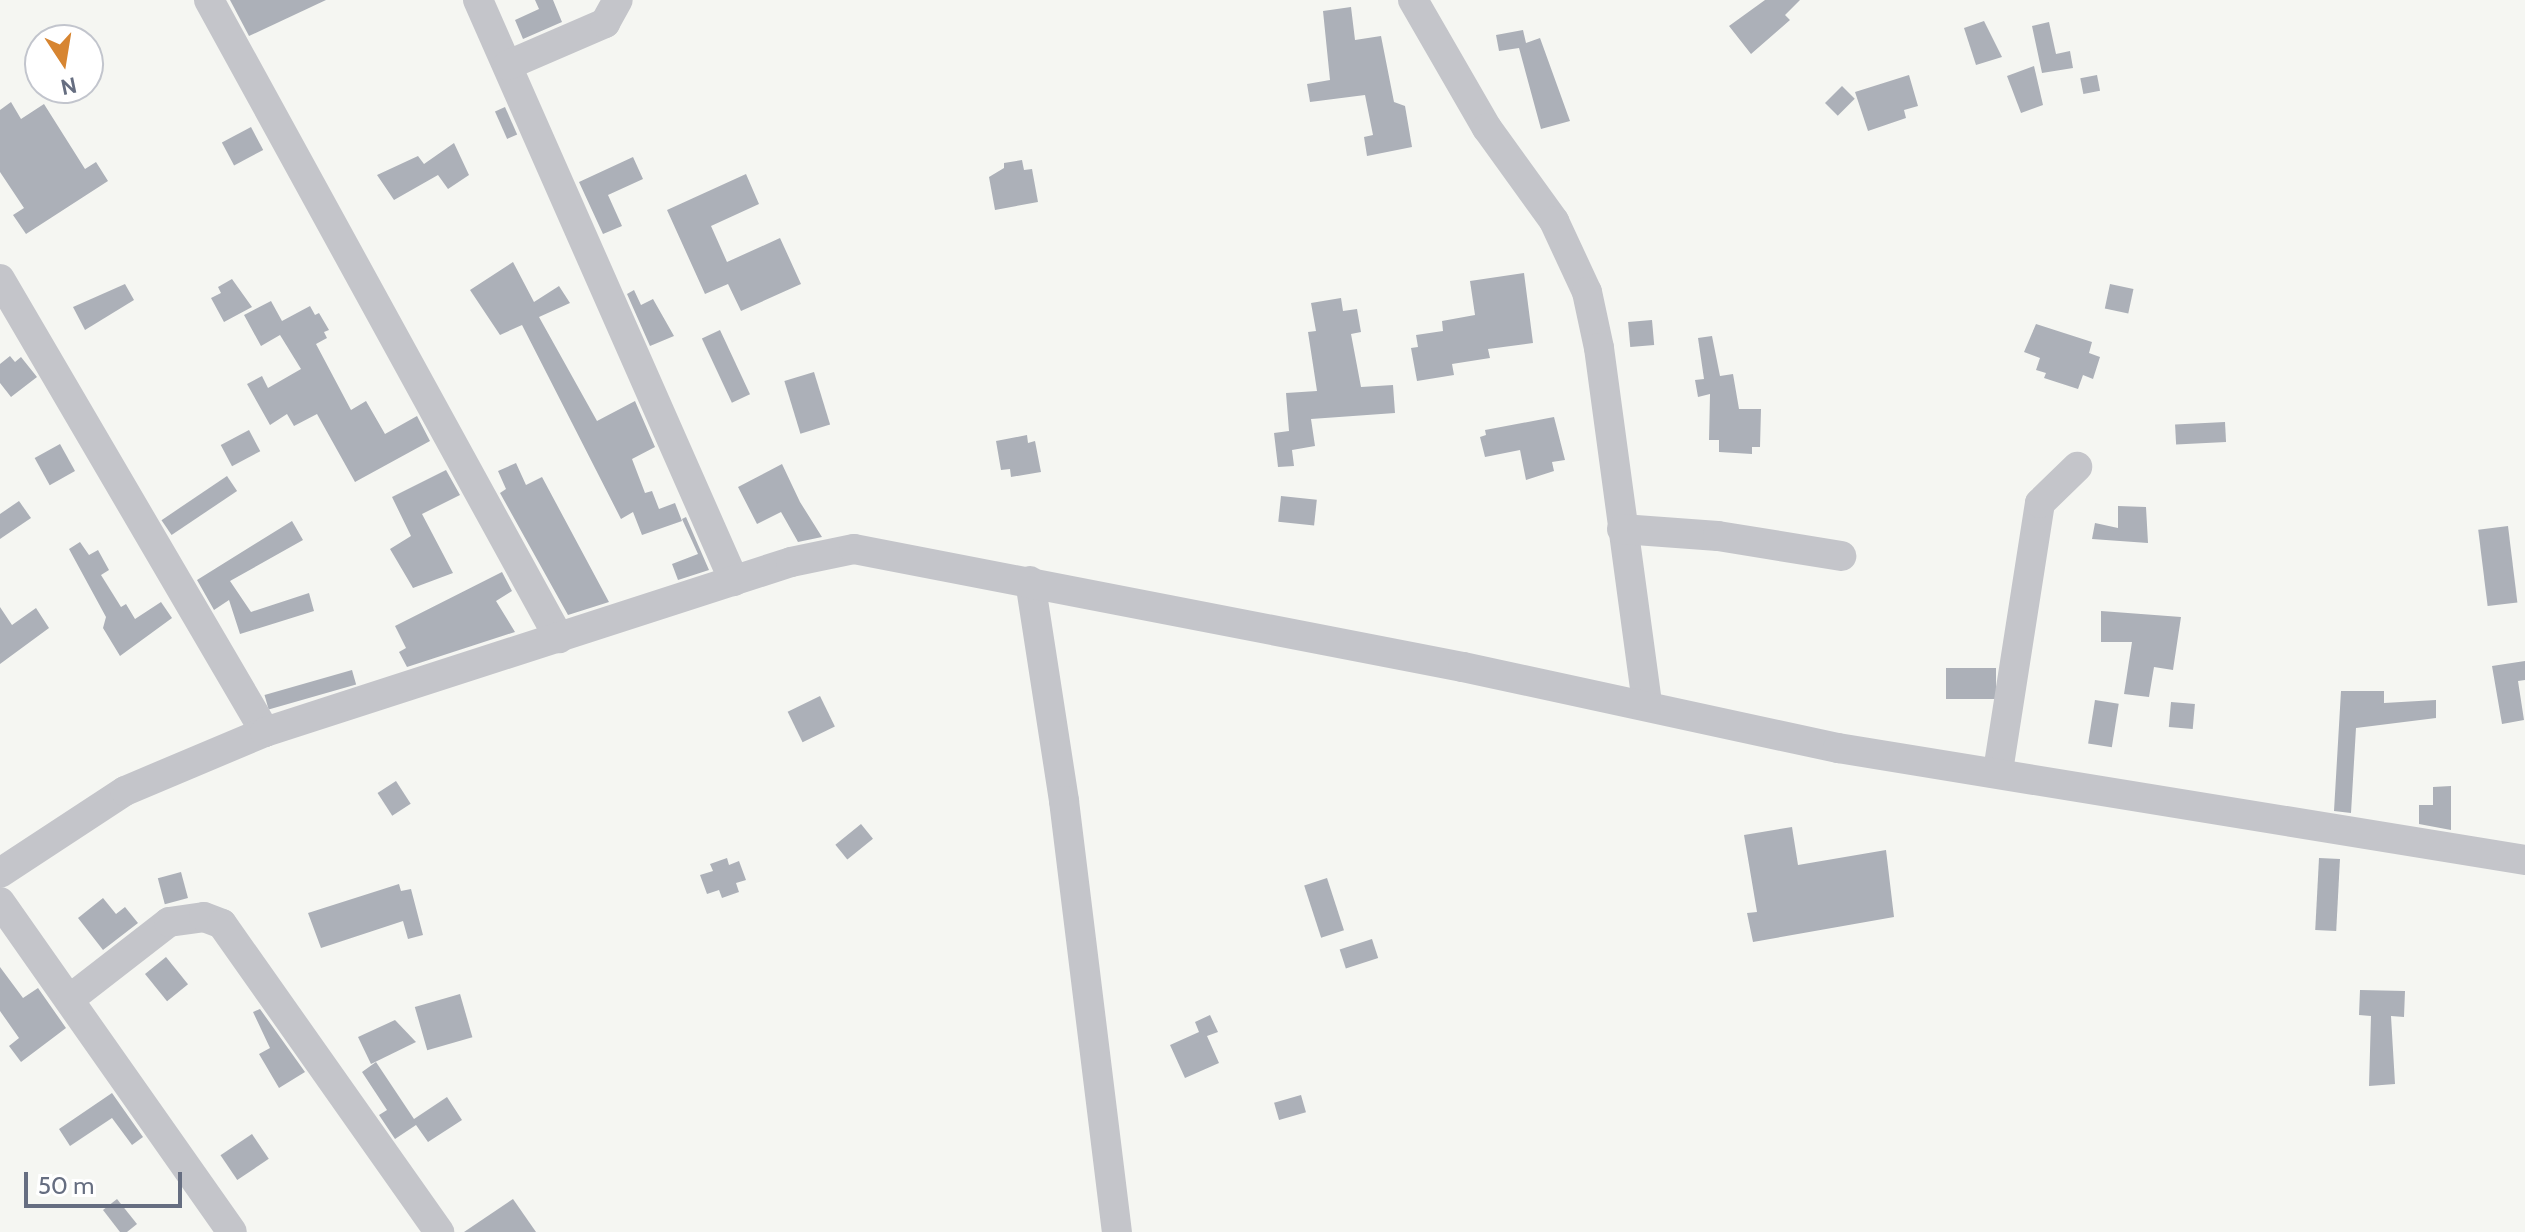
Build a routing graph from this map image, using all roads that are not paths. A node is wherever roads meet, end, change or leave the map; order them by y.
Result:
1 (209, 0) edge
2 (478, 0) edge
3 (618, 0) edge
4 (1413, 0) edge
5 (508, 65) junction
6 (0, 279) edge
7 (2077, 467) dead end
8 (1622, 529) junction
9 (1841, 556) dead end
10 (734, 581) junction
11 (1030, 581) junction
12 (559, 638) junction
13 (1647, 705) junction
14 (265, 732) junction
15 (1998, 771) junction
16 (2525, 860) edge
17 (0, 873) edge
18 (0, 902) edge
19 (71, 998) junction
20 (232, 1232) edge
21 (439, 1232) edge
22 (1117, 1232) edge

1 - 12 street
2 - 5 street
3 - 5 street
4 - 8 street
5 - 10 street
6 - 14 street
7 - 15 street
8 - 9 street
8 - 13 street
10 - 11 street
10 - 12 street
11 - 13 street
11 - 22 street
12 - 14 street
13 - 15 street
14 - 17 street
15 - 16 street
18 - 19 street
19 - 20 street
19 - 21 street

